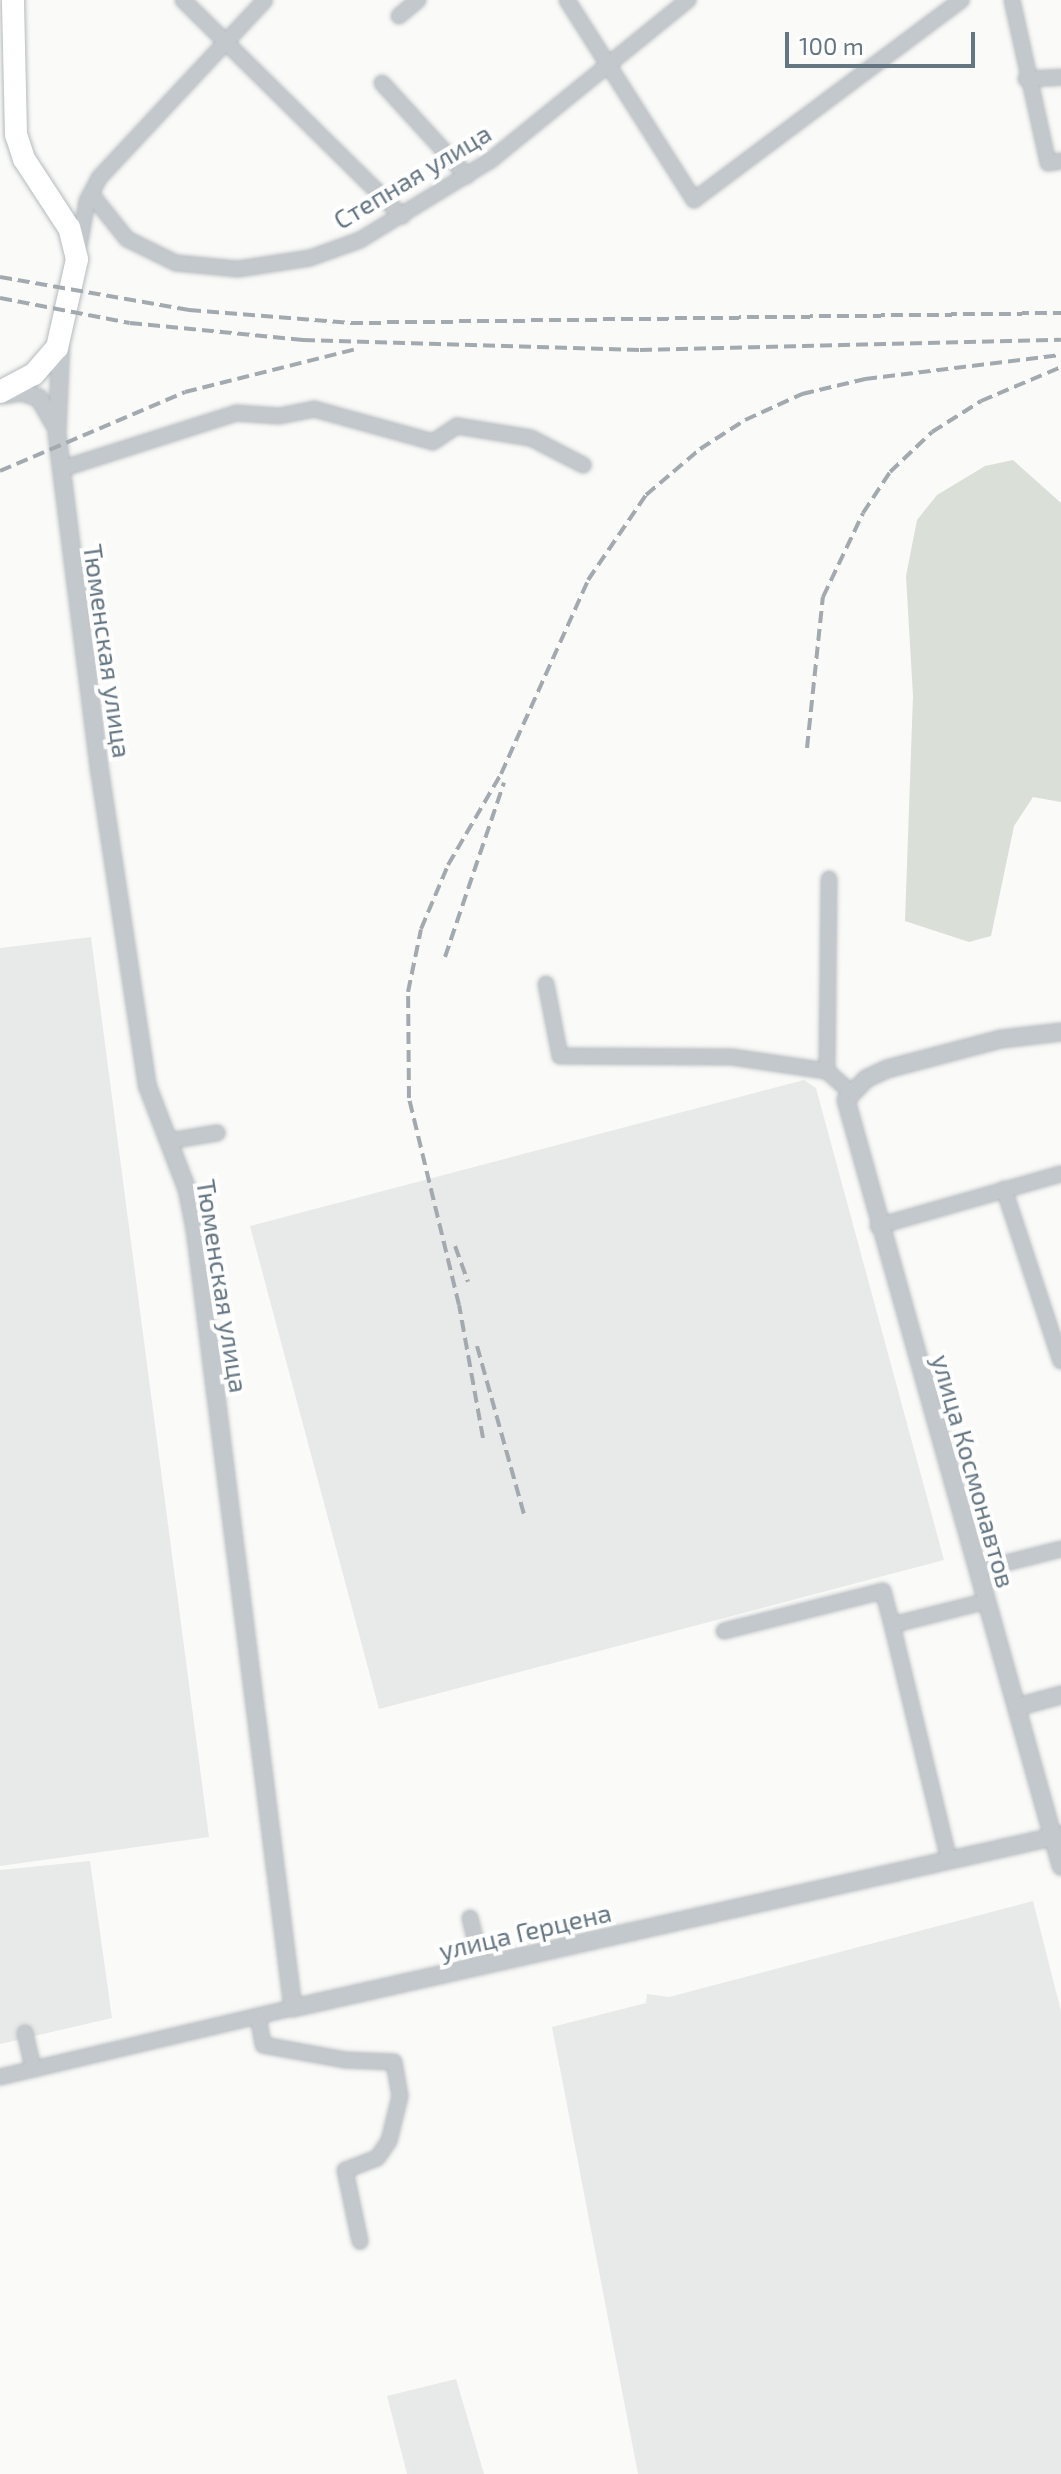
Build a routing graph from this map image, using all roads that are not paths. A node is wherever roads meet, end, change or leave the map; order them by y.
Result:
1 (13, 0) edge
2 (183, 0) edge
3 (265, 0) edge
4 (418, 0) edge
5 (567, 0) edge
6 (688, 0) edge
7 (933, 0) edge
8 (961, 0) edge
9 (1012, 0) edge
10 (942, 14) junction
11 (399, 16) dead end
12 (228, 40) junction
13 (611, 62) junction
14 (1061, 77) edge
15 (1026, 79) junction
16 (382, 83) dead end
17 (1055, 162) edge
18 (467, 176) junction
19 (91, 194) junction
20 (402, 216) junction
21 (77, 259) junction
22 (61, 339) junction
23 (0, 394) edge
24 (57, 434) junction
25 (583, 465) dead end
26 (61, 469) junction
27 (829, 879) dead end
28 (546, 984) dead end
29 (1061, 1032) edge
30 (827, 1071) junction
31 (850, 1092) junction
32 (217, 1133) dead end
33 (169, 1141) junction
34 (1061, 1174) edge
35 (1004, 1189) junction
36 (878, 1226) junction
37 (1061, 1361) edge
38 (1061, 1549) edge
39 (978, 1570) junction
40 (987, 1601) junction
41 (892, 1625) junction
42 (724, 1631) dead end
43 (1061, 1695) edge
44 (1017, 1707) junction
45 (1057, 1836) edge
46 (949, 1860) junction
47 (1061, 1866) edge
48 (470, 1918) dead end
49 (482, 1966) junction
50 (293, 2008) junction
51 (258, 2016) junction
52 (25, 2033) dead end
53 (33, 2069) junction
54 (0, 2077) edge
55 (360, 2241) dead end

1 - 21 main road
2 - 12 street
3 - 12 street
4 - 11 street
5 - 13 street
6 - 13 street, Степная улица
7 - 10 street
8 - 10 street
9 - 15 street
10 - 13 street
12 - 19 street
12 - 20 street
13 - 18 street, Степная улица
14 - 15 street
15 - 17 street
16 - 18 street
18 - 20 street, Степная улица
19 - 20 street, Степная улица
19 - 21 street
21 - 22 main road
22 - 23 main road
22 - 24 street, Тюменская улица
23 - 24 street
24 - 26 street, Тюменская улица
25 - 26 street
26 - 33 street, Тюменская улица
27 - 30 street
28 - 30 street
29 - 31 street
30 - 31 street
31 - 36 street, улица Космонавтов
32 - 33 street
33 - 50 street, Тюменская улица
34 - 35 street
35 - 36 street
35 - 37 street
36 - 39 street, улица Космонавтов
38 - 39 street
39 - 40 street, улица Космонавтов
40 - 41 street
40 - 44 street, улица Космонавтов
41 - 42 street
41 - 46 street
43 - 44 street
44 - 45 street, улица Космонавтов
45 - 46 street, улица Герцена
45 - 47 street, улица Космонавтов
46 - 49 street, улица Герцена
48 - 49 street
49 - 50 street, улица Герцена
50 - 51 street, улица Герцена
51 - 53 street, улица Герцена
51 - 55 street
52 - 53 street
53 - 54 street, улица Герцена

